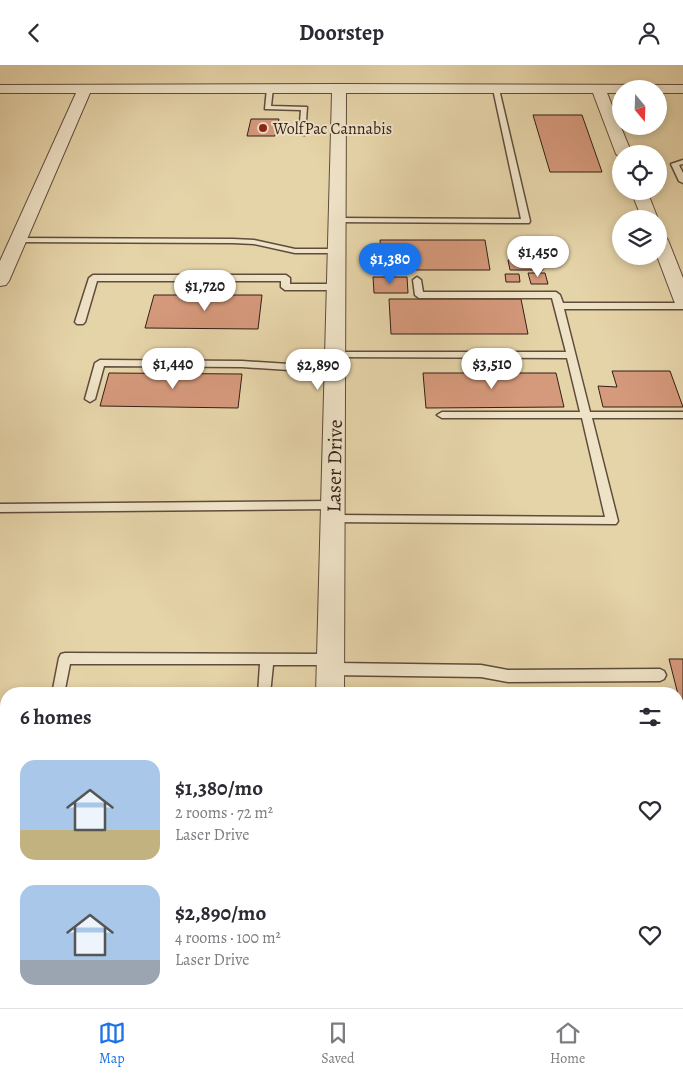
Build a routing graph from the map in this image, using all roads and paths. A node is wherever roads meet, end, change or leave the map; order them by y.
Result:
1 (270, 88) junction
2 (339, 88) junction
3 (0, 89) edge
4 (85, 89) junction
5 (496, 89) junction
6 (598, 89) junction
7 (683, 89) edge
8 (303, 134) dead end
9 (620, 145) edge
10 (683, 162) edge
11 (683, 181) edge
12 (337, 220) junction
13 (17, 240) junction
14 (337, 251) junction
15 (667, 260) edge
16 (417, 280) dead end
17 (0, 281) edge
18 (337, 287) junction
19 (683, 301) edge
20 (559, 306) junction
21 (683, 306) edge
22 (80, 322) dead end
23 (571, 355) junction
24 (336, 363) junction
25 (90, 399) dead end
26 (442, 415) dead end
27 (586, 415) junction
28 (683, 415) edge
29 (0, 508) edge
30 (333, 512) junction
31 (267, 659) junction
32 (331, 665) junction
33 (660, 675) dead end
34 (59, 687) edge
35 (265, 687) edge
36 (330, 687) edge

1 - 2 street
1 - 4 street
1 - 8 lane
2 - 5 street
2 - 12 street, Laser Drive
3 - 4 street
4 - 13 street
5 - 6 street
5 - 12 lane
6 - 7 street
6 - 9 street
10 - 11 lane
12 - 14 street, Laser Drive
13 - 14 lane
13 - 17 street
14 - 18 street, Laser Drive
15 - 19 street
16 - 20 lane
18 - 22 lane
18 - 24 street, Laser Drive
20 - 21 lane
20 - 23 lane
23 - 24 lane
23 - 27 lane
24 - 25 lane
24 - 30 street, Laser Drive
26 - 27 lane
27 - 28 lane
27 - 30 lane
29 - 30 lane
30 - 32 street, Laser Drive
31 - 32 lane
31 - 34 lane
31 - 35 lane
32 - 33 lane
32 - 36 street, Laser Drive

